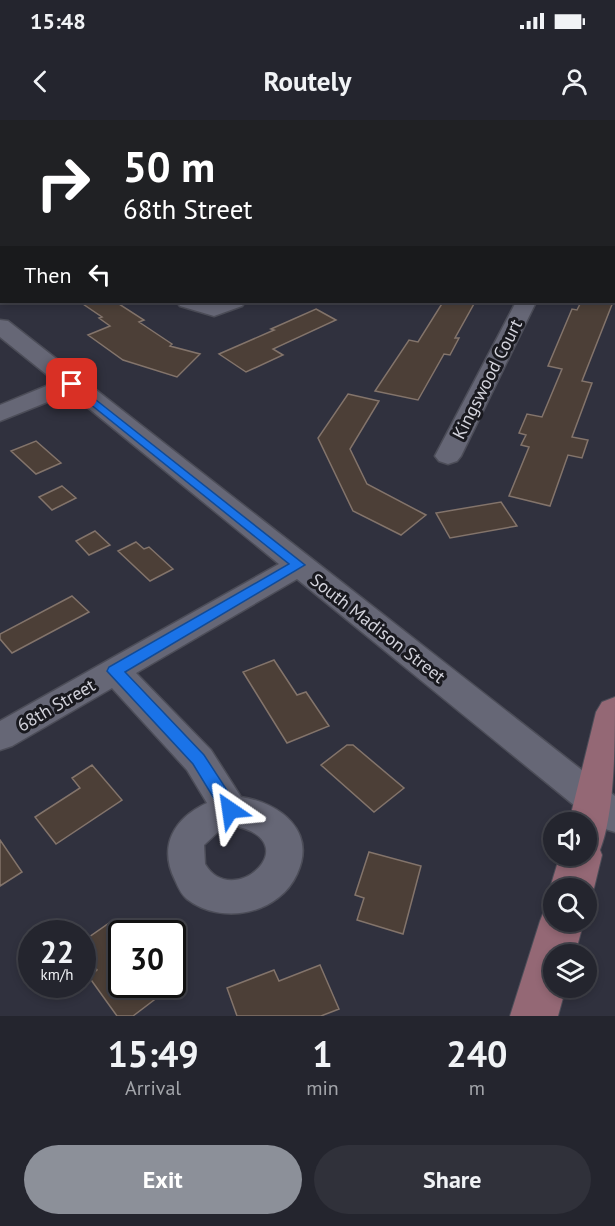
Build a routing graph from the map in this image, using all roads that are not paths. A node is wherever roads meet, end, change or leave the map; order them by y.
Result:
1 (190, 303) edge
2 (232, 303) edge
3 (525, 303) edge
4 (0, 326) edge
5 (72, 384) junction
6 (0, 414) edge
7 (448, 456) dead end
8 (298, 565) junction
9 (115, 671) junction
10 (615, 712) edge
11 (0, 737) edge
12 (230, 810) dead end
13 (599, 818) edge
14 (559, 932) edge
15 (534, 1016) edge

1 - 2 street
3 - 7 street, Kingswood Court
4 - 5 street, South Madison Street
5 - 6 street
5 - 8 street, South Madison Street
8 - 9 street, 68th Street
8 - 13 street, South Madison Street
9 - 11 street, 68th Street
9 - 12 street
10 - 13 main road
14 - 15 main road

